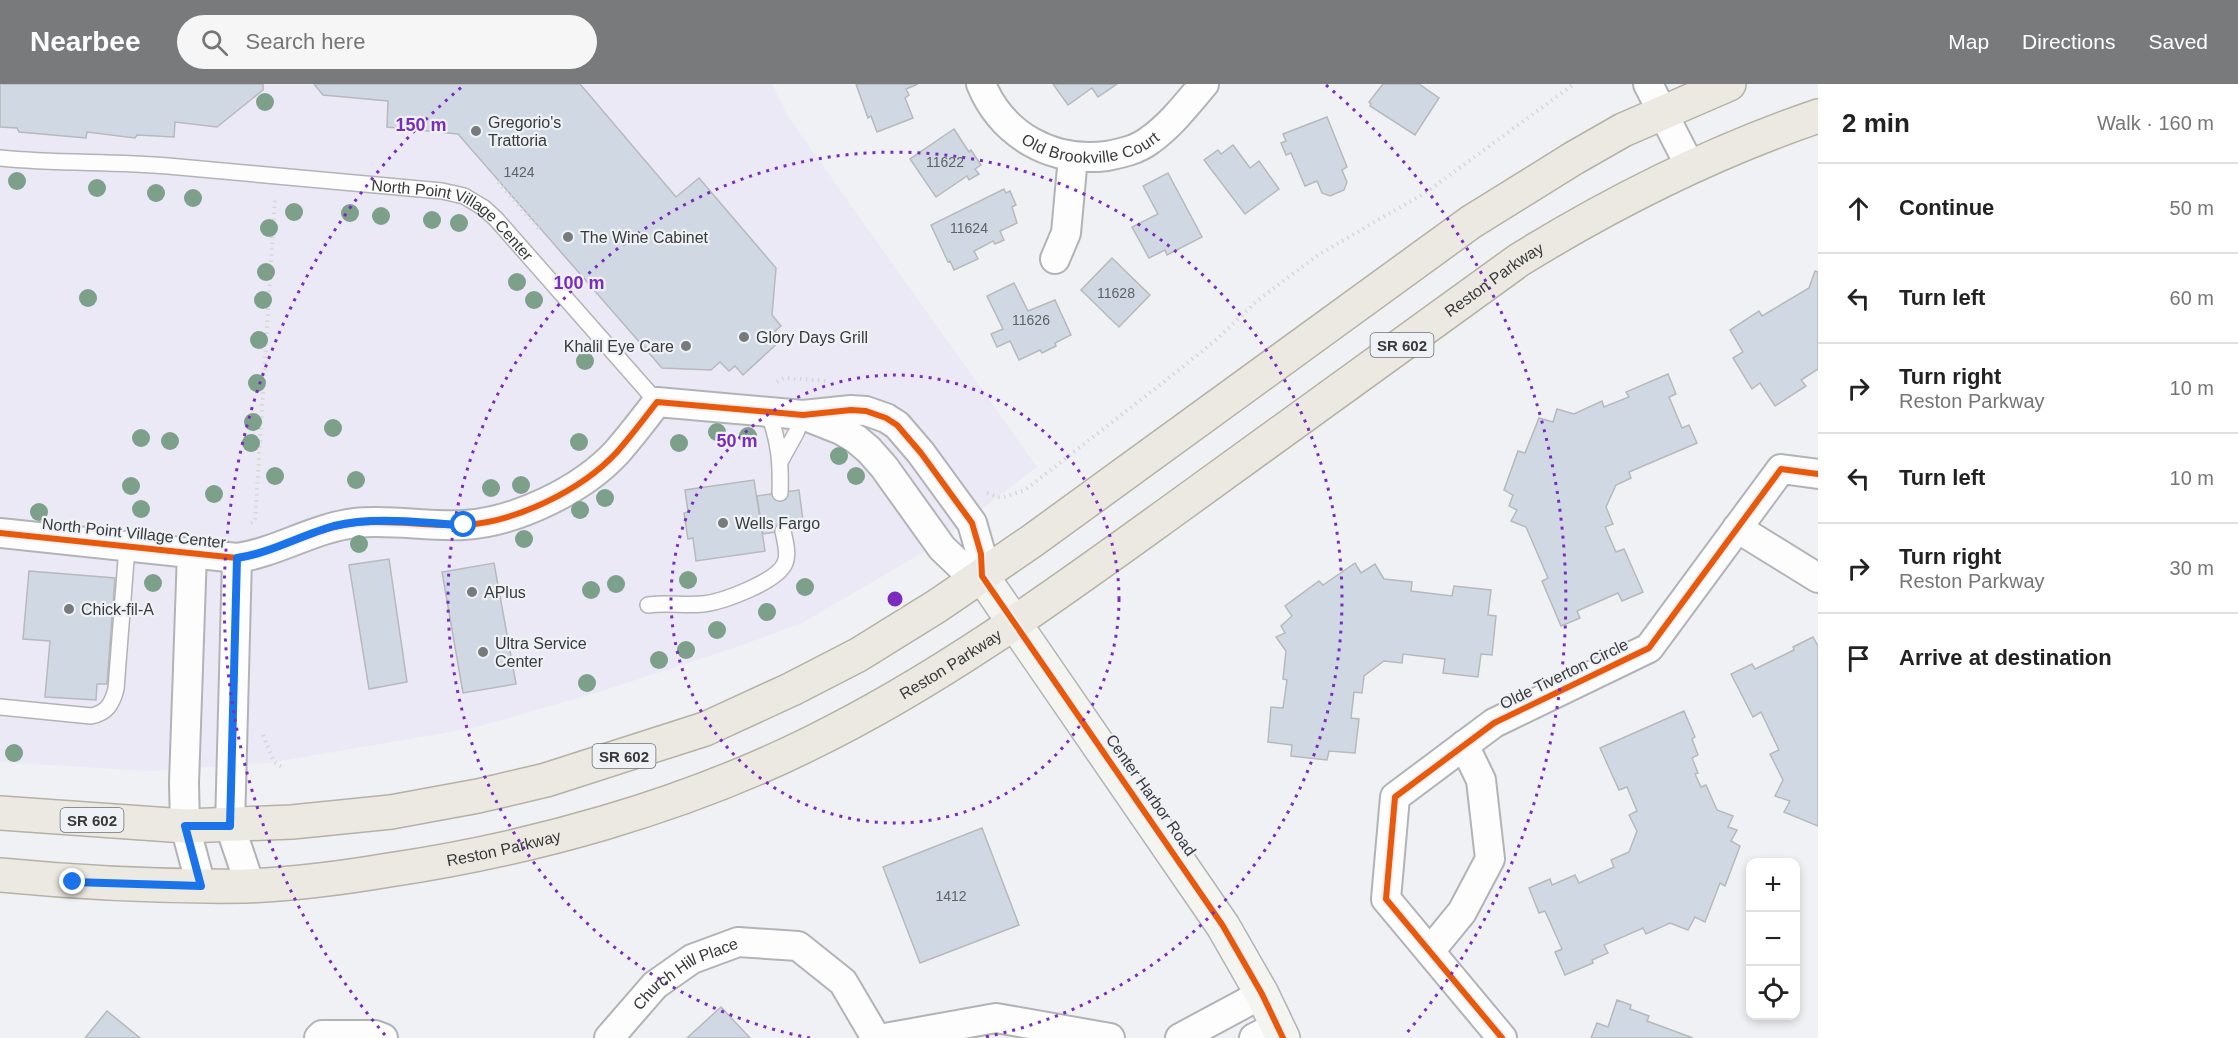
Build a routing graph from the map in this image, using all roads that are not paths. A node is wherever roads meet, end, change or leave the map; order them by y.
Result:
1 (981, 84) edge
2 (1204, 84) edge
3 (1729, 84) edge
4 (1656, 98) edge
5 (1818, 116) edge
6 (1073, 157) junction
7 (0, 158) edge
8 (1691, 168) junction
9 (1055, 259) dead end
10 (657, 402) junction
11 (768, 412) junction
12 (803, 415) junction
13 (781, 460) junction
14 (1818, 474) edge
15 (780, 493) dead end
16 (1737, 528) junction
17 (783, 531) dead end
18 (0, 533) edge
19 (127, 546) junction
20 (192, 552) junction
21 (247, 556) junction
22 (982, 576) junction
23 (1818, 578) edge
24 (648, 605) dead end
25 (1015, 623) junction
26 (0, 707) edge
27 (1464, 746) junction
28 (0, 813) edge
29 (185, 826) junction
30 (230, 826) junction
31 (0, 875) edge
32 (250, 885) junction
33 (201, 886) junction
34 (1430, 951) junction
35 (1262, 994) junction
36 (1271, 1034) edge
37 (320, 1038) edge
38 (383, 1038) edge
39 (609, 1038) edge
40 (876, 1038) edge
41 (885, 1038) edge
42 (1110, 1038) edge
43 (1180, 1038) edge
44 (1502, 1038) edge

1 - 6 street, Old Brookville Court
2 - 6 street, Old Brookville Court
3 - 4 main road, SR 602
4 - 8 street
4 - 22 main road, SR 602
5 - 8 main road, Reston Parkway / SR 602
6 - 9 street
7 - 10 lane, North Point Village Center
8 - 25 main road, Reston Parkway / SR 602
10 - 11 street
10 - 21 street, North Point Village Center
11 - 12 street
11 - 13 lane
12 - 13 lane
12 - 22 street
12 - 22 street
13 - 15 lane
14 - 16 street, Olde Tiverton Circle
16 - 23 street
16 - 27 street, Olde Tiverton Circle
17 - 24 lane
18 - 19 street, North Point Village Center
19 - 20 street, North Point Village Center
19 - 26 lane
20 - 21 street, North Point Village Center
20 - 29 street, North Point Village Center
21 - 30 street, North Point Village Center
22 - 25 street, Center Harbor Road
22 - 30 main road, SR 602
25 - 32 main road, Reston Parkway / SR 602
25 - 35 street, Center Harbor Road
27 - 34 street
27 - 34 street, Olde Tiverton Circle
28 - 29 main road, SR 602
29 - 30 main road, SR 602
29 - 33 street, North Point Village Center
30 - 32 street, North Point Village Center
31 - 33 main road, Reston Parkway / SR 602
32 - 33 main road, Reston Parkway / SR 602
34 - 44 street, Olde Tiverton Circle
35 - 36 street, Center Harbor Road
35 - 43 street
37 - 38 street
39 - 40 street, Church Hill Place
41 - 42 street

